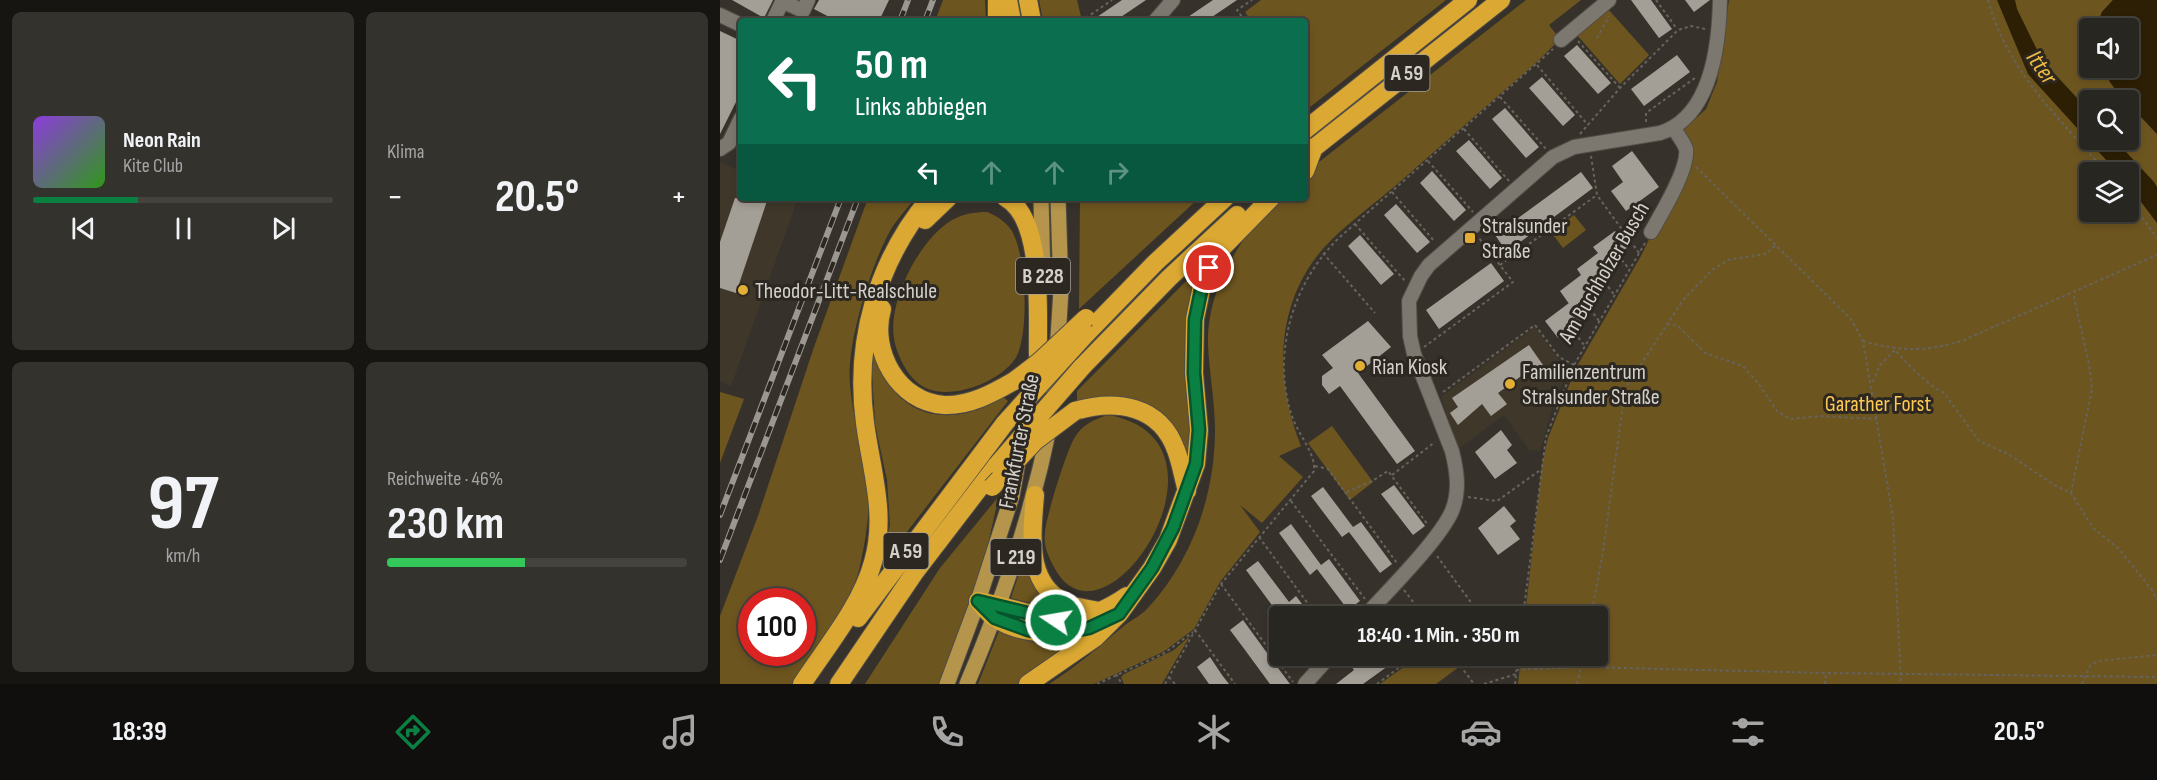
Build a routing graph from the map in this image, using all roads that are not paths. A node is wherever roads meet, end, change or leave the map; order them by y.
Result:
1 (808, 0) edge
2 (996, 0) edge
3 (1008, 0) edge
4 (1028, 0) edge
5 (1173, 0) edge
6 (1468, 0) edge
7 (1501, 0) edge
8 (1609, 0) edge
9 (1720, 0) edge
10 (783, 1) edge
11 (720, 15) edge
12 (774, 18) edge
13 (997, 18) edge
14 (1011, 18) edge
15 (1031, 18) edge
16 (1158, 18) edge
17 (738, 24) edge
18 (1566, 36) road end
19 (738, 124) edge
20 (1308, 128) edge
21 (1674, 128) junction
22 (720, 149) edge
23 (1310, 151) edge
24 (928, 201) edge
25 (944, 201) edge
26 (1011, 201) edge
27 (1041, 201) edge
28 (1058, 201) edge
29 (1222, 201) edge
30 (1252, 201) edge
31 (1268, 201) edge
32 (1651, 232) road end
33 (1086, 326) junction
34 (1038, 355) junction
35 (1056, 394) joint
36 (1027, 406) joint
37 (1187, 490) junction
38 (1035, 495) junction
39 (958, 516) junction
40 (1135, 590) junction
41 (978, 601) junction
42 (1374, 606) edge
43 (1100, 611) junction
44 (998, 612) junction
45 (1119, 614) junction
46 (1321, 666) edge
47 (802, 684) edge
48 (815, 684) edge
49 (839, 684) edge
50 (947, 684) edge
51 (967, 684) edge
52 (1028, 684) edge
53 (1305, 684) edge

1 - 10 street
2 - 13 highway
3 - 14 highway
4 - 15 highway
5 - 16 street
6 - 20 highway, A 59
7 - 23 highway, A 59
8 - 18 street
9 - 21 street
10 - 12 street
11 - 17 street
19 - 22 street
21 - 32 street, Am Buchholzer Busch
21 - 42 street
24 - 47 highway
25 - 33 highway, bridge
26 - 34 highway
27 - 34 main road, Frankfurter Straße / B 228
28 - 35 main road, Frankfurter Straße / B 228
29 - 33 highway
30 - 39 highway, A 59, bridge
31 - 37 highway
33 - 48 highway, A 59, bridge
34 - 36 main road, Frankfurter Straße / B 228
35 - 38 main road, Frankfurter Straße / L 219
36 - 41 main road, Frankfurter Straße / L 219
37 - 39 highway, bridge
37 - 40 highway
38 - 43 highway
38 - 44 main road, Frankfurter Straße / L 219
39 - 49 highway, A 59
40 - 43 highway
40 - 45 highway
41 - 44 highway
41 - 50 main road, Frankfurter Straße / L 219
43 - 44 highway
44 - 45 highway
44 - 51 main road, Frankfurter Straße / L 219
45 - 52 highway
46 - 53 street

